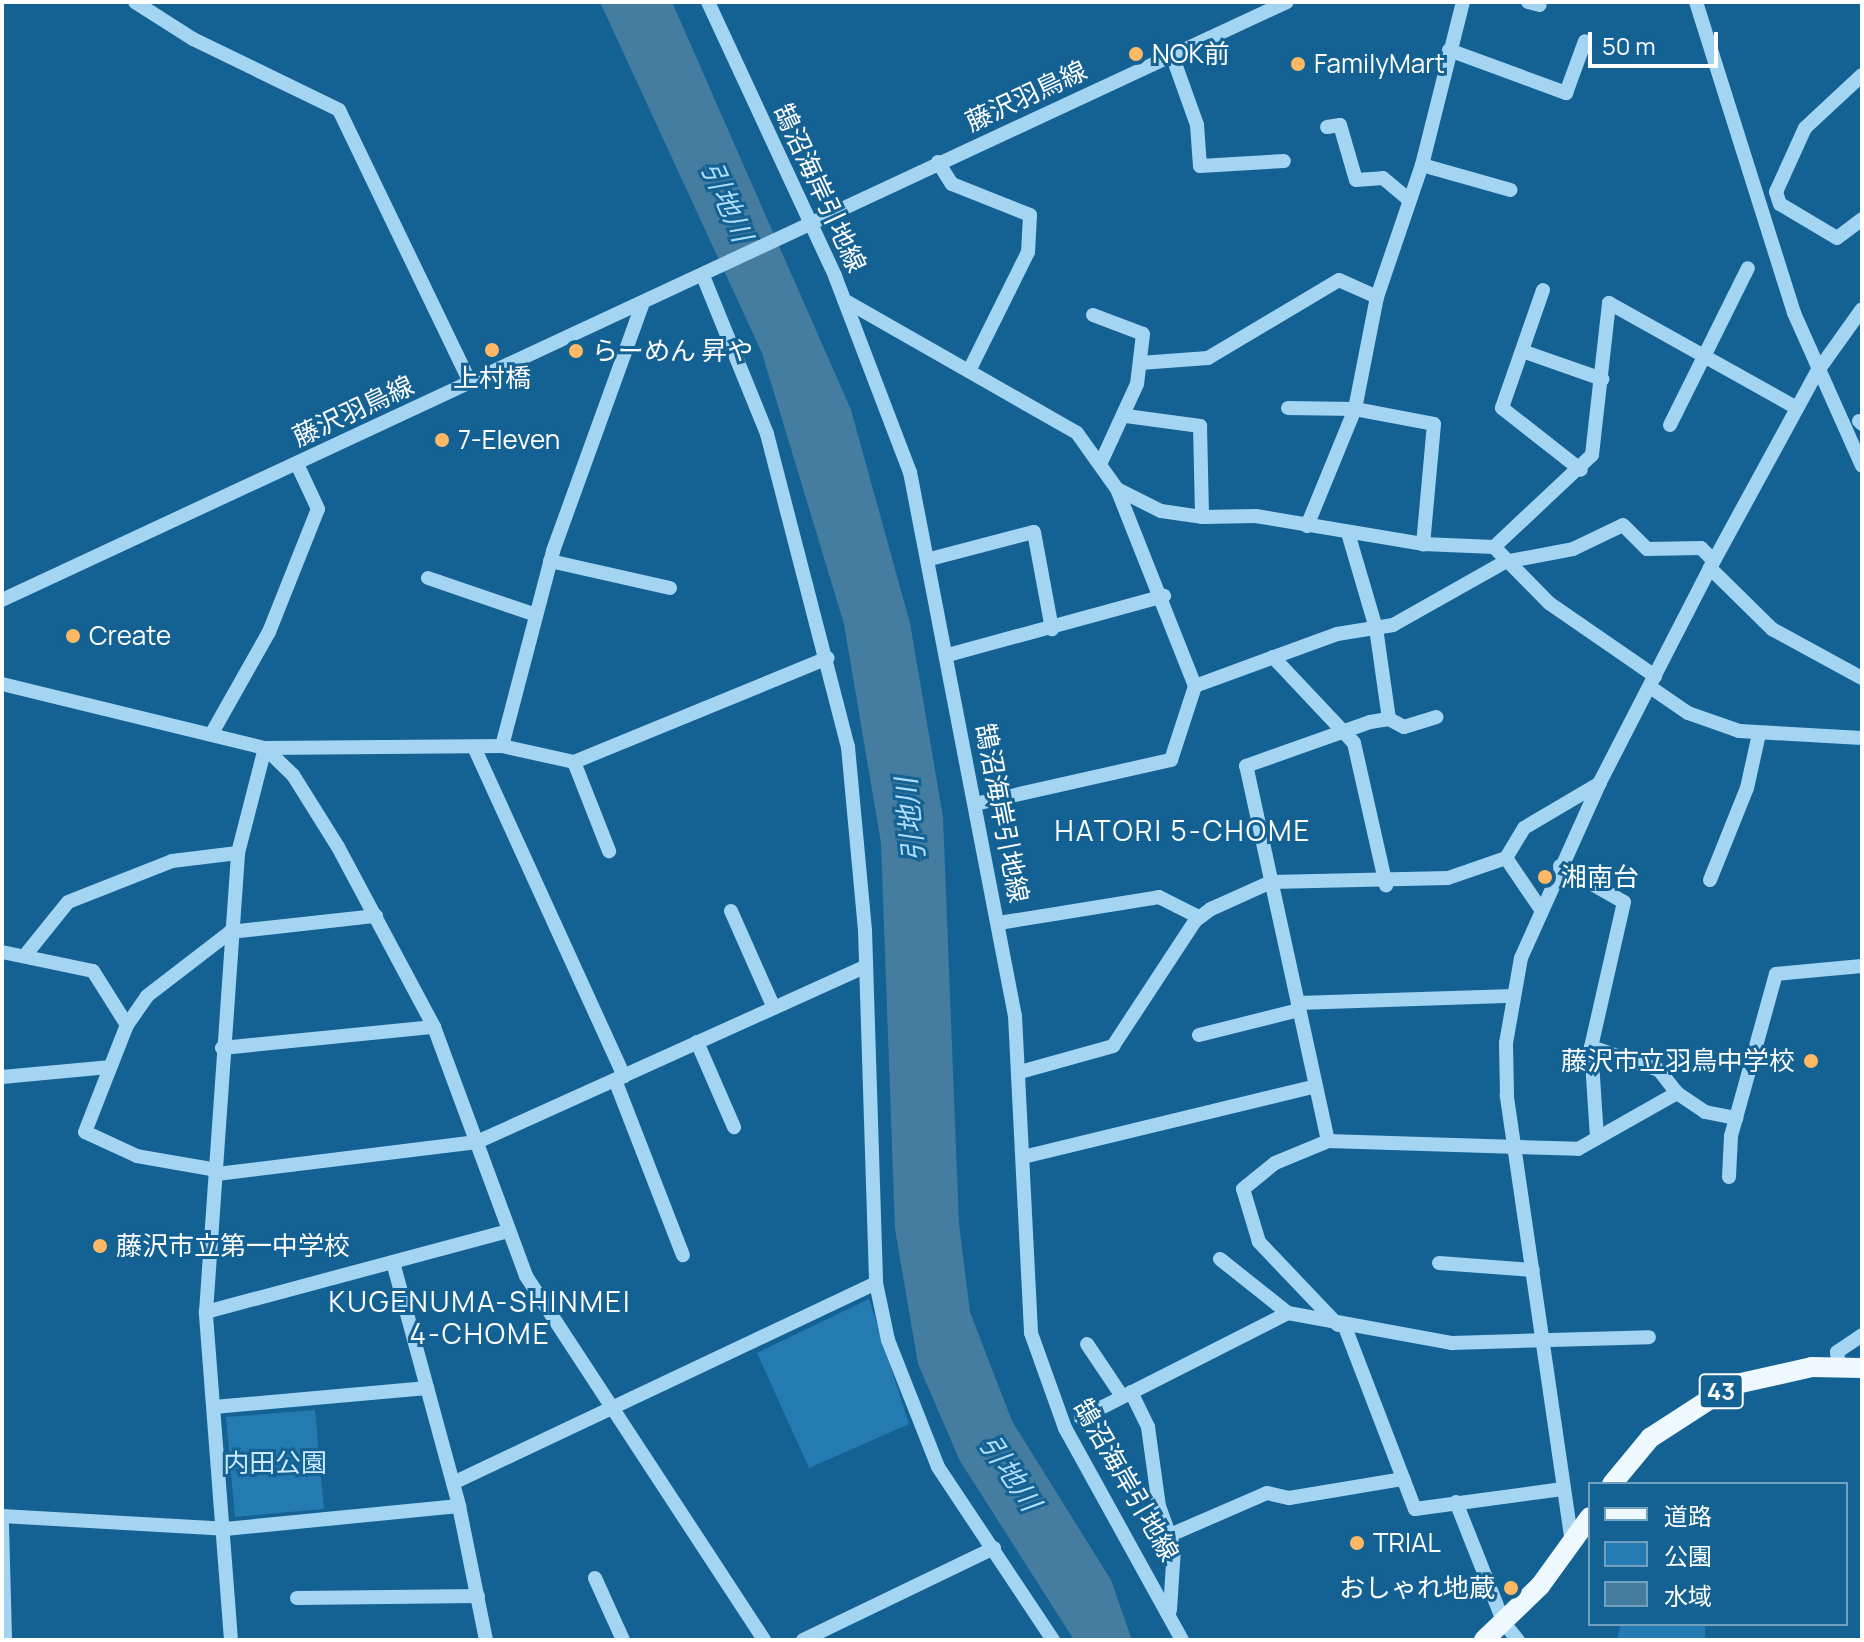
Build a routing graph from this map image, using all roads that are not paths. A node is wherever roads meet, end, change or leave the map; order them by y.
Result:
1 (135, 2) edge
2 (708, 2) edge
3 (1287, 2) edge
4 (1463, 2) edge
5 (1696, 2) edge
6 (1585, 41) dead end
7 (1449, 50) junction
8 (1172, 55) junction
9 (1862, 75) edge
10 (1327, 127) dead end
11 (1284, 161) dead end
12 (938, 162) junction
13 (1422, 165) junction
14 (1511, 190) dead end
15 (1407, 198) junction
16 (1862, 219) edge
17 (807, 222) junction
18 (1748, 268) dead end
19 (703, 276) junction
20 (1543, 290) dead end
21 (1377, 297) junction
22 (844, 300) junction
23 (643, 303) junction
24 (1862, 309) edge
25 (1093, 315) dead end
26 (1525, 352) junction
27 (1707, 354) junction
28 (1140, 363) junction
29 (970, 369) junction
30 (1817, 372) junction
31 (1602, 379) junction
32 (470, 382) junction
33 (1288, 408) dead end
34 (1797, 408) junction
35 (1355, 409) junction
36 (1126, 416) junction
37 (1670, 425) dead end
38 (1102, 460) junction
39 (297, 464) junction
40 (1862, 466) edge
41 (1581, 470) junction
42 (1117, 489) junction
43 (1202, 517) junction
44 (1307, 526) junction
45 (1348, 533) junction
46 (1423, 544) junction
47 (1494, 547) junction
48 (930, 559) junction
49 (550, 561) junction
50 (1505, 562) junction
51 (1712, 564) junction
52 (428, 578) dead end
53 (670, 588) dead end
54 (1164, 596) junction
55 (2, 600) edge
56 (536, 615) junction
57 (1376, 628) junction
58 (1052, 629) junction
59 (948, 655) junction
60 (1273, 657) junction
61 (828, 658) junction
62 (1862, 678) edge
63 (1653, 682) junction
64 (2, 684) edge
65 (1195, 686) junction
66 (1436, 717) dead end
67 (1389, 719) junction
68 (212, 733) junction
69 (1346, 733) junction
70 (1759, 734) junction
71 (1862, 738) edge
72 (502, 746) junction
73 (474, 747) junction
74 (265, 748) junction
75 (574, 762) junction
76 (1600, 782) junction
77 (975, 804) junction
78 (609, 851) dead end
79 (238, 853) junction
80 (1506, 858) junction
81 (1560, 866) junction
82 (1710, 880) dead end
83 (1271, 882) junction
84 (1386, 885) junction
85 (1540, 908) junction
86 (731, 911) dead end
87 (376, 916) junction
88 (1199, 917) junction
89 (999, 923) junction
90 (230, 932) junction
91 (2, 952) edge
92 (27, 953) junction
93 (1862, 966) edge
94 (865, 967) junction
95 (1513, 996) junction
96 (1298, 1006) junction
97 (774, 1008) junction
98 (127, 1025) junction
99 (434, 1027) junction
100 (1199, 1035) dead end
101 (697, 1042) junction
102 (1591, 1047) junction
103 (222, 1048) junction
104 (109, 1067) junction
105 (1020, 1072) junction
106 (2, 1077) edge
107 (620, 1078) junction
108 (1316, 1086) junction
109 (1677, 1093) junction
110 (1736, 1118) junction
111 (734, 1127) dead end
112 (1597, 1138) junction
113 (1328, 1141) junction
114 (477, 1142) junction
115 (1513, 1151) junction
116 (1023, 1157) junction
117 (217, 1172) junction
118 (1729, 1177) dead end
119 (504, 1232) junction
120 (683, 1255) dead end
121 (1220, 1259) dead end
122 (1439, 1263) dead end
123 (394, 1266) junction
124 (1533, 1270) junction
125 (876, 1283) junction
126 (206, 1312) junction
127 (1288, 1313) junction
128 (1341, 1326) junction
129 (1862, 1335) edge
130 (1649, 1337) dead end
131 (1087, 1344) dead end
132 (1544, 1345) junction
133 (1839, 1365) junction
134 (1862, 1368) edge
135 (427, 1388) junction
136 (1126, 1394) junction
137 (214, 1407) junction
138 (607, 1410) junction
139 (1081, 1418) dead end
140 (1403, 1479) junction
141 (1614, 1482) edge
142 (453, 1483) junction
143 (1563, 1489) junction
144 (1456, 1502) junction
145 (459, 1506) junction
146 (2, 1516) edge
147 (1588, 1520) edge
148 (2, 1524) edge
149 (225, 1529) junction
150 (1170, 1535) junction
151 (1572, 1543) junction
152 (994, 1548) junction
153 (595, 1578) dead end
154 (478, 1596) junction
155 (297, 1598) dead end
156 (1170, 1610) junction
157 (1504, 1623) junction
158 (5, 1640) edge
159 (231, 1640) edge
160 (486, 1640) edge
161 (623, 1640) edge
162 (764, 1640) edge
163 (803, 1640) edge
164 (1053, 1640) edge
165 (1182, 1640) edge
166 (1484, 1640) edge
167 (1518, 1640) edge

1 - 32 street
2 - 17 street, 鵠沼海岸引地線
3 - 8 street, 藤沢羽鳥線
4 - 7 street
5 - 30 street
6 - 7 street
7 - 13 street
8 - 11 street
8 - 12 street, 藤沢羽鳥線
9 - 16 street
10 - 15 street
12 - 17 street, 藤沢羽鳥線
12 - 29 street
13 - 14 street
13 - 15 street
15 - 21 street
17 - 19 street, 藤沢羽鳥線
17 - 22 street, 鵠沼海岸引地線
18 - 27 street
19 - 23 street, 藤沢羽鳥線
19 - 61 street
20 - 26 street
21 - 28 street
21 - 35 street
22 - 29 street
22 - 48 street, 鵠沼海岸引地線
23 - 32 street, 藤沢羽鳥線
23 - 49 street
24 - 30 street
25 - 28 street
26 - 31 street
26 - 41 street
27 - 31 street
27 - 34 street
27 - 37 street
28 - 36 street
29 - 38 street
30 - 34 street
30 - 40 street
31 - 41 street
32 - 39 street, 藤沢羽鳥線
33 - 35 street
34 - 51 street
35 - 44 street
35 - 46 street
36 - 38 street
36 - 43 street
38 - 42 street
39 - 55 street, 藤沢羽鳥線
39 - 68 street
41 - 47 street
42 - 43 street
42 - 54 street
43 - 44 street
44 - 45 street
45 - 46 street
45 - 57 street
46 - 47 street
47 - 50 street
48 - 58 street
48 - 59 street, 鵠沼海岸引地線
49 - 53 street
49 - 56 street
50 - 51 street
50 - 57 street
50 - 63 street
51 - 62 street
51 - 63 street
52 - 56 street
54 - 58 street
54 - 65 street
56 - 72 street
57 - 60 street
57 - 67 street
58 - 59 street
59 - 77 street, 鵠沼海岸引地線
60 - 65 street
60 - 69 street
61 - 75 street
61 - 94 street
63 - 70 street
63 - 76 street
64 - 68 street
65 - 77 street
66 - 67 street
67 - 69 street
68 - 74 street
69 - 83 street
69 - 84 street
70 - 71 street
70 - 82 street
72 - 73 street
72 - 75 street
73 - 74 street
73 - 107 street
74 - 79 street
74 - 87 street
75 - 78 street
76 - 80 street
76 - 81 street
77 - 89 street, 鵠沼海岸引地線
79 - 90 street
79 - 92 street
80 - 84 street
80 - 85 street
81 - 85 street
81 - 102 street
83 - 84 street
83 - 88 street
83 - 96 street
85 - 95 street
86 - 97 street
87 - 90 street
87 - 99 street
88 - 89 street
88 - 105 street
89 - 105 street, 鵠沼海岸引地線
90 - 98 street
90 - 103 street
91 - 92 street
92 - 98 street
93 - 110 street
94 - 97 street
94 - 125 street
95 - 96 street
95 - 115 street
96 - 100 street
96 - 108 street
97 - 101 street
98 - 104 street
99 - 103 street
99 - 114 street
101 - 107 street
101 - 111 street
102 - 109 street
102 - 112 street
103 - 117 street
104 - 106 street
104 - 117 street
105 - 116 street, 鵠沼海岸引地線
107 - 114 street
107 - 120 street
108 - 113 street
108 - 116 street
109 - 110 street
109 - 112 street
110 - 118 street
112 - 115 street
113 - 115 street
113 - 128 street
114 - 117 street
114 - 119 street
115 - 124 street
116 - 156 street, 鵠沼海岸引地線
117 - 126 street
119 - 123 street
119 - 138 street
121 - 127 street
122 - 124 street
123 - 126 street
123 - 135 street
124 - 132 street
125 - 138 street
125 - 152 street
126 - 137 street
127 - 128 street
127 - 136 street
128 - 132 street
128 - 140 street
129 - 133 street
130 - 132 street
131 - 136 street
132 - 143 street
133 - 134 main road, 43
133 - 141 main road, 43
135 - 137 street
135 - 142 street
136 - 139 street
136 - 150 street
137 - 149 street
138 - 142 street
138 - 162 street
140 - 144 street
140 - 150 street
142 - 145 street
143 - 144 street
143 - 151 street
144 - 157 street
145 - 149 street
145 - 154 street
146 - 149 street
147 - 151 main road
148 - 158 street
149 - 159 street
150 - 156 street
151 - 157 main road
152 - 163 street
152 - 164 street
153 - 161 street
154 - 155 street
154 - 160 street
156 - 165 street, 鵠沼海岸引地線
157 - 166 main road
157 - 167 street

